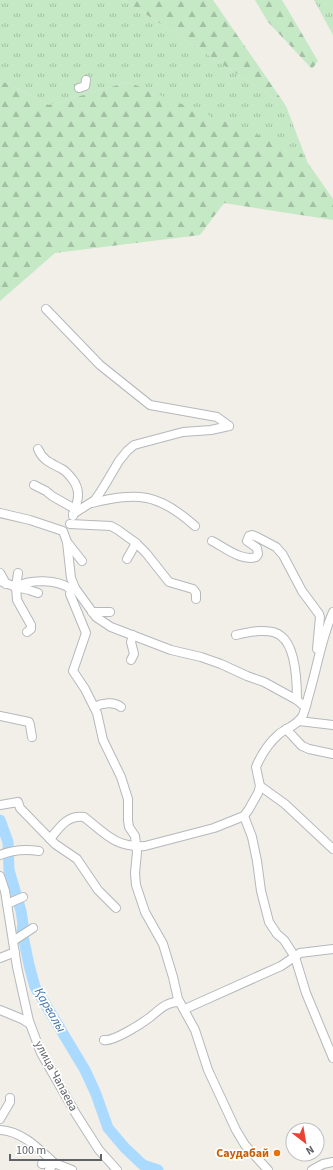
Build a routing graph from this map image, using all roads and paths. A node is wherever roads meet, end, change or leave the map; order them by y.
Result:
1 (86, 80) dead end
2 (79, 88) dead end
3 (46, 310) dead end
4 (38, 450) dead end
5 (34, 485) dead end
6 (91, 503) junction
7 (74, 512) junction
8 (0, 513) edge
9 (70, 524) junction
10 (195, 526) dead end
11 (63, 531) junction
12 (212, 541) dead end
13 (68, 542) junction
14 (136, 542) junction
15 (127, 559) dead end
16 (82, 561) dead end
17 (0, 573) edge
18 (18, 573) dead end
19 (3, 582) edge
20 (16, 587) junction
21 (73, 588) junction
22 (38, 593) dead end
23 (196, 599) dead end
24 (92, 612) junction
25 (110, 612) dead end
26 (333, 612) edge
27 (27, 632) dead end
28 (133, 635) junction
29 (236, 635) dead end
30 (318, 658) junction
31 (131, 660) dead end
32 (239, 678) dead end
33 (255, 679) junction
34 (297, 700) junction
35 (94, 707) junction
36 (305, 707) junction
37 (121, 708) dead end
38 (0, 716) edge
39 (299, 721) junction
40 (333, 725) edge
41 (286, 729) junction
42 (32, 737) dead end
43 (333, 754) edge
44 (260, 786) junction
45 (0, 806) edge
46 (244, 816) junction
47 (49, 838) junction
48 (136, 847) junction
49 (333, 849) edge
50 (39, 851) dead end
51 (2, 854) edge
52 (0, 876) edge
53 (23, 897) dead end
54 (11, 903) junction
55 (116, 908) dead end
56 (30, 930) dead end
57 (16, 939) junction
58 (333, 949) edge
59 (15, 952) junction
60 (295, 957) junction
61 (0, 958) edge
62 (179, 1002) junction
63 (185, 1009) junction
64 (0, 1010) edge
65 (30, 1024) junction
66 (104, 1040) dead end
67 (332, 1053) edge
68 (10, 1098) dead end
69 (0, 1119) edge
70 (0, 1130) edge
71 (333, 1162) edge
72 (54, 1163) junction
73 (42, 1164) dead end
74 (49, 1170) edge
75 (72, 1170) edge
76 (117, 1170) edge
77 (268, 1170) edge
78 (312, 1170) edge

1 - 2 street
3 - 6 street
4 - 7 street
5 - 7 street
6 - 7 street
6 - 10 street
7 - 9 street
8 - 11 street
9 - 11 street
9 - 14 street
11 - 13 street
12 - 30 street
13 - 16 street
13 - 21 street
14 - 15 street
14 - 23 street
17 - 19 street
18 - 20 street
19 - 20 street
20 - 21 street
20 - 22 street
20 - 27 street
21 - 24 street
21 - 35 street
24 - 25 street
24 - 28 street
26 - 30 street
28 - 31 street
28 - 33 street
29 - 34 street
30 - 36 street
32 - 33 street
33 - 34 street
34 - 36 street
35 - 37 street
35 - 48 street
36 - 39 street
38 - 42 street
39 - 40 street
39 - 41 street
41 - 43 street
41 - 44 street
44 - 46 street
44 - 49 street
45 - 47 street
46 - 48 street
46 - 60 street
47 - 48 street
47 - 55 street
48 - 62 street
50 - 51 street
52 - 54 street, улица Чапаева
53 - 54 street
54 - 57 street, улица Чапаева
56 - 57 street
57 - 59 street, улица Чапаева
58 - 60 street
59 - 61 street
59 - 65 street, улица Чапаева
60 - 63 street
60 - 67 street
62 - 63 street
62 - 66 street
63 - 77 street
64 - 65 street
65 - 76 street, улица Чапаева
68 - 69 street
70 - 72 street
71 - 78 street
72 - 73 street
72 - 74 street
72 - 75 street

